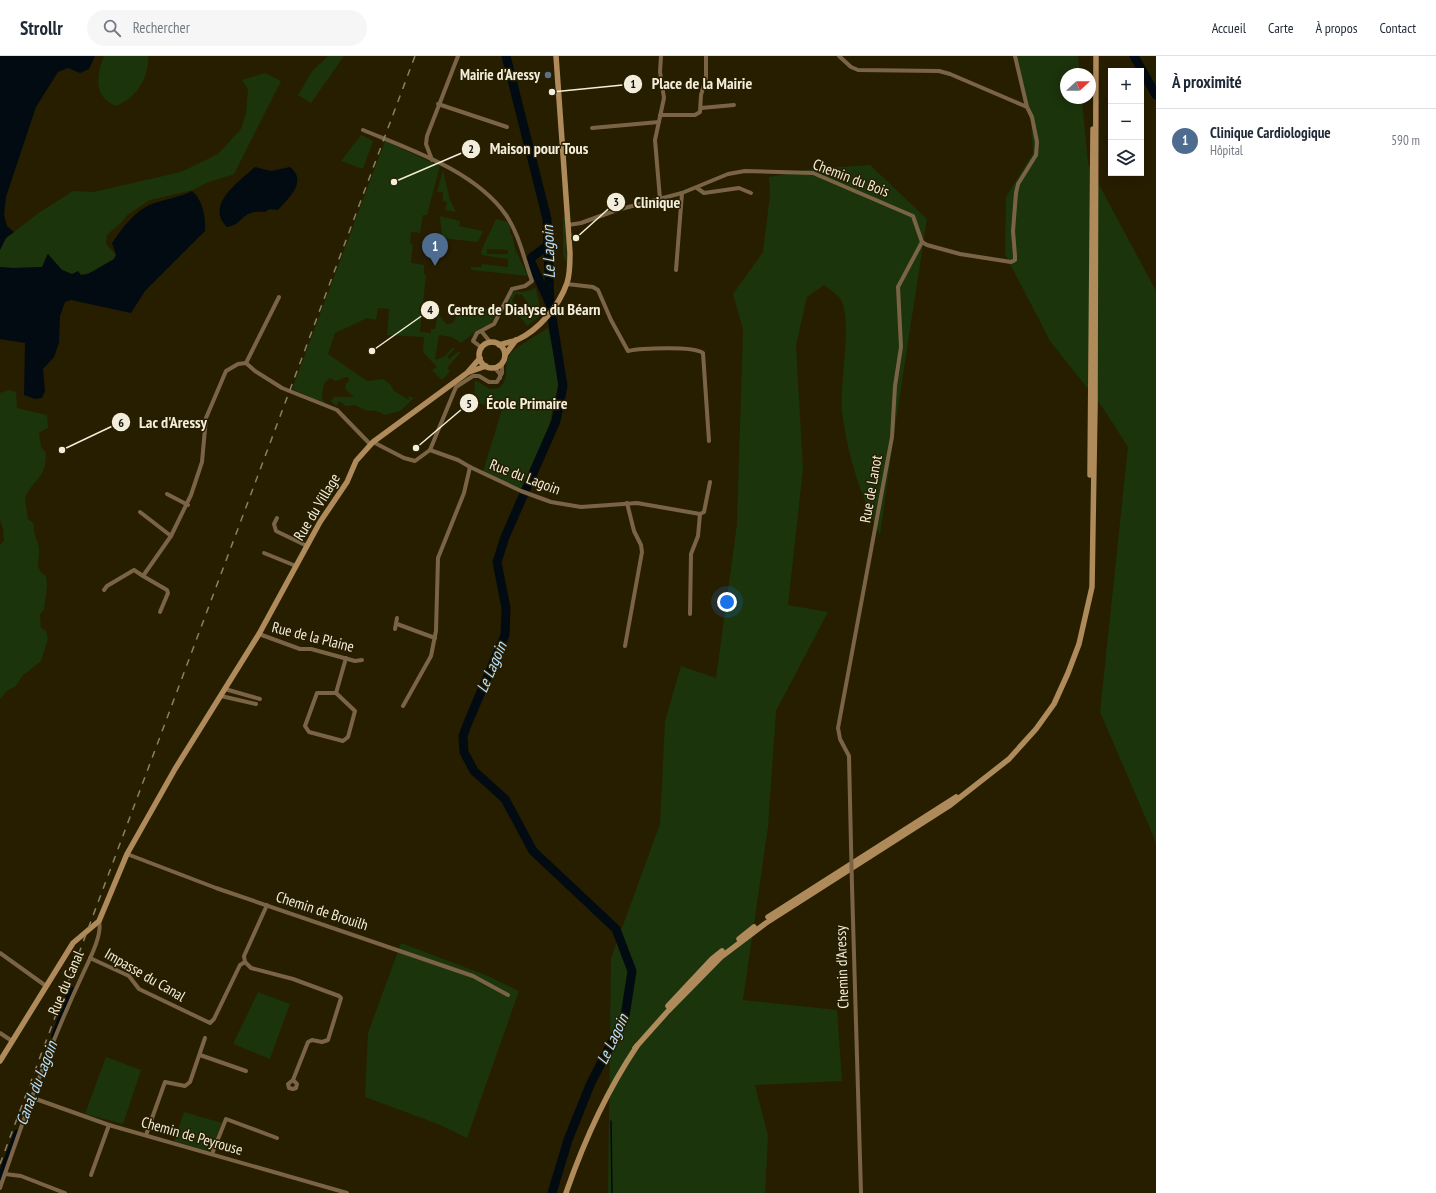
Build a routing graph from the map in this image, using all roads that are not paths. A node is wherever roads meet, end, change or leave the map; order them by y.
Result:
1 (458, 56) edge
2 (556, 56) edge
3 (661, 56) edge
4 (706, 56) edge
5 (839, 56) edge
6 (1015, 56) edge
7 (1096, 56) edge
8 (438, 104) junction
9 (734, 105) dead end
10 (1027, 107) junction
11 (701, 108) junction
12 (660, 115) junction
13 (659, 122) junction
14 (507, 127) dead end
15 (592, 128) dead end
16 (363, 130) dead end
17 (432, 160) junction
18 (697, 188) junction
19 (682, 193) junction
20 (751, 193) dead end
21 (660, 199) junction
22 (568, 225) junction
23 (922, 242) junction
24 (676, 270) dead end
25 (567, 284) junction
26 (279, 297) dead end
27 (482, 332) junction
28 (516, 340) junction
29 (491, 343) junction
30 (499, 345) junction
31 (482, 348) junction
32 (505, 355) junction
33 (480, 358) junction
34 (246, 363) junction
35 (502, 364) junction
36 (486, 366) junction
37 (494, 367) junction
38 (467, 373) junction
39 (500, 378) junction
40 (708, 441) dead end
41 (371, 443) junction
42 (430, 450) junction
43 (470, 468) junction
44 (710, 482) dead end
45 (167, 494) dead end
46 (626, 503) junction
47 (188, 504) junction
48 (140, 512) dead end
49 (700, 514) junction
50 (277, 518) dead end
51 (171, 536) junction
52 (307, 546) junction
53 (264, 553) dead end
54 (296, 566) junction
55 (143, 576) junction
56 (104, 590) dead end
57 (160, 612) dead end
58 (690, 614) dead end
59 (397, 618) dead end
60 (397, 624) junction
61 (395, 629) dead end
62 (258, 634) junction
63 (435, 638) junction
64 (625, 646) dead end
65 (346, 658) junction
66 (362, 660) dead end
67 (225, 689) junction
68 (336, 693) junction
69 (221, 696) junction
70 (260, 699) dead end
71 (256, 704) dead end
72 (403, 706) dead end
73 (842, 742) joint
74 (127, 854) junction
75 (267, 905) junction
76 (99, 921) junction
77 (0, 953) edge
78 (90, 958) junction
79 (245, 962) junction
80 (46, 986) junction
81 (508, 995) dead end
82 (0, 1033) edge
83 (206, 1038) dead end
84 (12, 1041) junction
85 (200, 1055) junction
86 (0, 1061) edge
87 (246, 1071) dead end
88 (293, 1080) dead end
89 (33, 1098) junction
90 (109, 1125) junction
91 (146, 1135) junction
92 (276, 1138) dead end
93 (212, 1154) junction
94 (5, 1174) junction
95 (91, 1175) dead end
96 (0, 1188) edge
97 (65, 1193) edge
98 (346, 1193) edge
99 (566, 1193) edge
100 (861, 1193) edge

1 - 8 street
2 - 22 main road
3 - 12 street
4 - 11 street
5 - 10 street
6 - 10 street
7 - 99 main road
8 - 14 street
8 - 17 street
9 - 11 street
10 - 23 street
11 - 12 street
12 - 13 street
13 - 15 street
13 - 21 street
16 - 17 street
17 - 27 street
18 - 19 street, Chemin du Bois
18 - 20 street
18 - 23 street, Chemin du Bois
19 - 21 street, Chemin du Bois
19 - 24 street
21 - 22 street, Chemin du Bois
22 - 25 main road
23 - 73 street, Rue de Lanot
25 - 28 main road
25 - 40 street
26 - 34 street
27 - 29 street
27 - 31 street
28 - 30 main road
28 - 32 main road
29 - 30 main road
29 - 31 main road
30 - 32 main road
31 - 33 main road
32 - 35 main road
33 - 36 main road
33 - 38 main road, Rue du Village
34 - 41 street
34 - 47 street
35 - 37 main road
35 - 39 street
36 - 37 main road
36 - 38 main road, Rue du Village
37 - 39 street
38 - 41 main road, Rue du Village
39 - 42 street
41 - 42 street
41 - 52 main road, Rue du Village
42 - 43 street, Rue du Lagoin
43 - 46 street, Rue du Lagoin
43 - 63 street
44 - 49 street
45 - 47 street
46 - 49 street, Rue du Lagoin
46 - 64 street
47 - 51 street
48 - 51 street
49 - 58 street
50 - 52 street
51 - 55 street
52 - 54 main road, Rue du Village
53 - 54 street
54 - 62 main road, Rue du Village
55 - 56 street
55 - 57 street
59 - 60 street
60 - 61 street
60 - 63 street
62 - 65 street, Rue de la Plaine
62 - 67 main road, Rue du Village
63 - 72 street
65 - 66 street, Rue de la Plaine
65 - 68 street
67 - 69 main road, Rue du Village
67 - 70 street
68 - 68 street
69 - 71 street
69 - 74 main road, Rue du Village
73 - 100 street, Chemin d'Aressy, bridge
74 - 75 street, Chemin de Brouilh
74 - 76 main road, Rue du Village
75 - 79 street
75 - 81 street, Chemin de Brouilh
76 - 78 street, Rue du Canal
76 - 80 main road
77 - 80 street
78 - 79 street, Impasse du Canal
78 - 89 street, Rue du Canal
79 - 88 street
80 - 84 main road
82 - 84 street
83 - 85 street
84 - 86 main road
85 - 87 street
85 - 91 street
89 - 90 street, Chemin de Peyrouse
89 - 94 street, Rue du Canal
90 - 91 street, Chemin de Peyrouse
90 - 95 street
91 - 93 street, Chemin de Peyrouse
92 - 93 street
93 - 98 street, Chemin de Peyrouse
94 - 96 street, Rue du Canal
94 - 97 street

